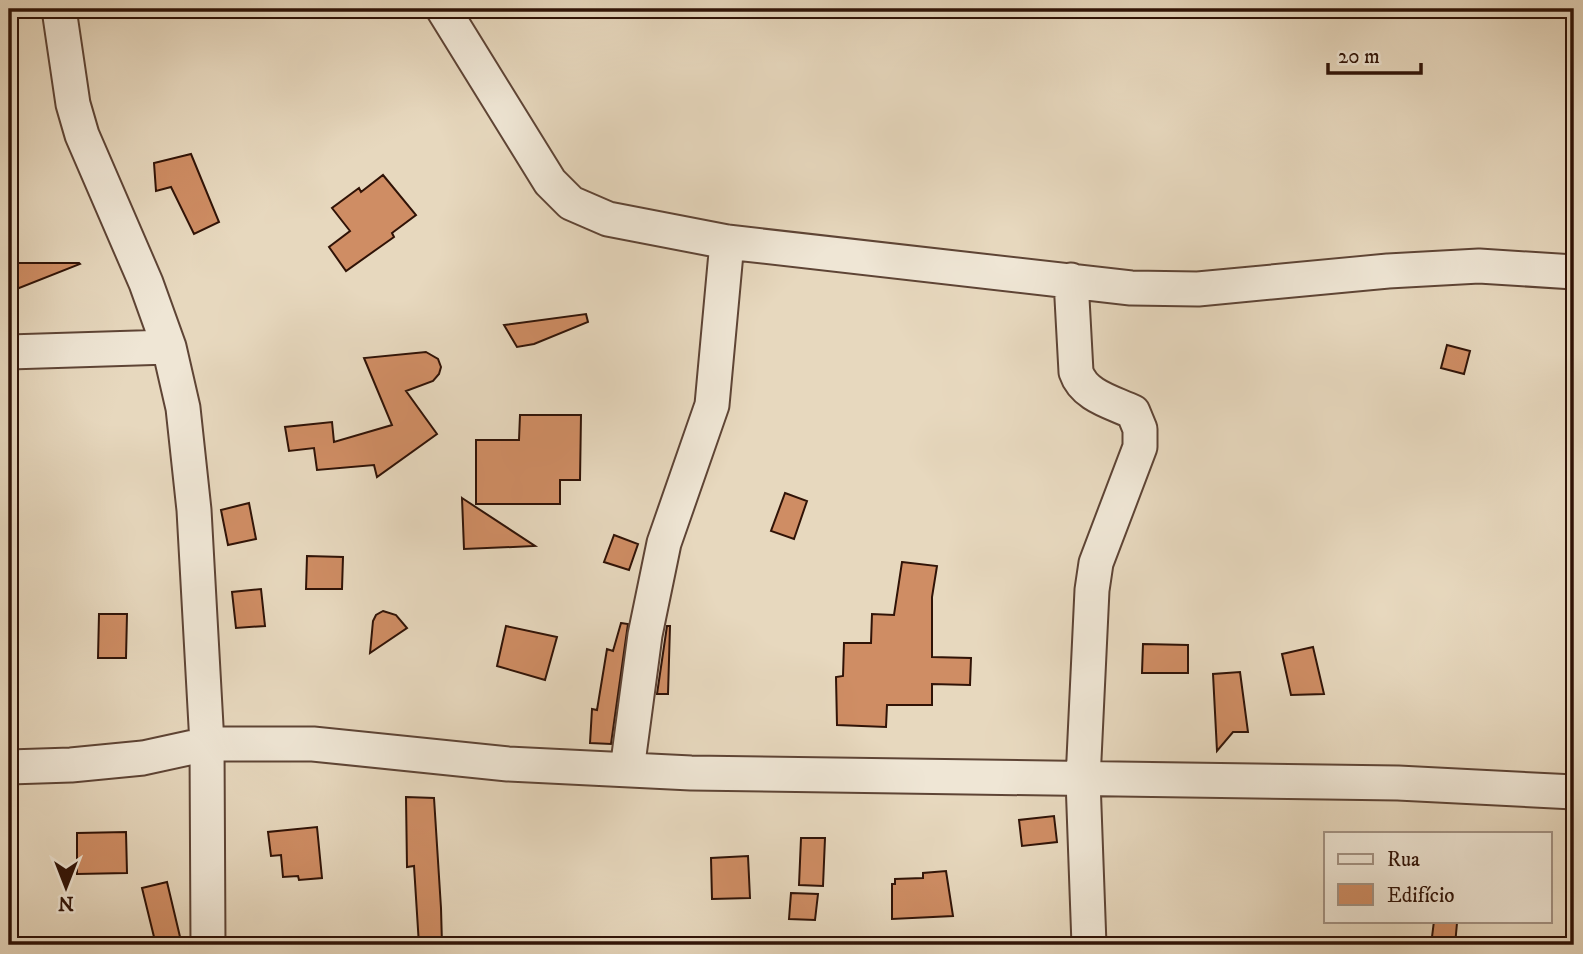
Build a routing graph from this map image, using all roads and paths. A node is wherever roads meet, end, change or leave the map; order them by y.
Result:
1 (59, 9) edge
2 (443, 9) edge
3 (727, 242) junction
4 (1574, 272) edge
5 (1071, 280) junction
6 (169, 347) junction
7 (9, 352) edge
8 (206, 744) junction
9 (9, 767) edge
10 (627, 770) junction
11 (1083, 780) junction
12 (1574, 792) edge
13 (208, 945) edge
14 (1089, 945) edge

1 - 6 street
2 - 3 street
3 - 5 street
3 - 10 street
4 - 5 street
5 - 11 street
6 - 7 street
6 - 8 street
8 - 9 street
8 - 10 street
8 - 13 street
10 - 11 street
11 - 12 street
11 - 14 street

